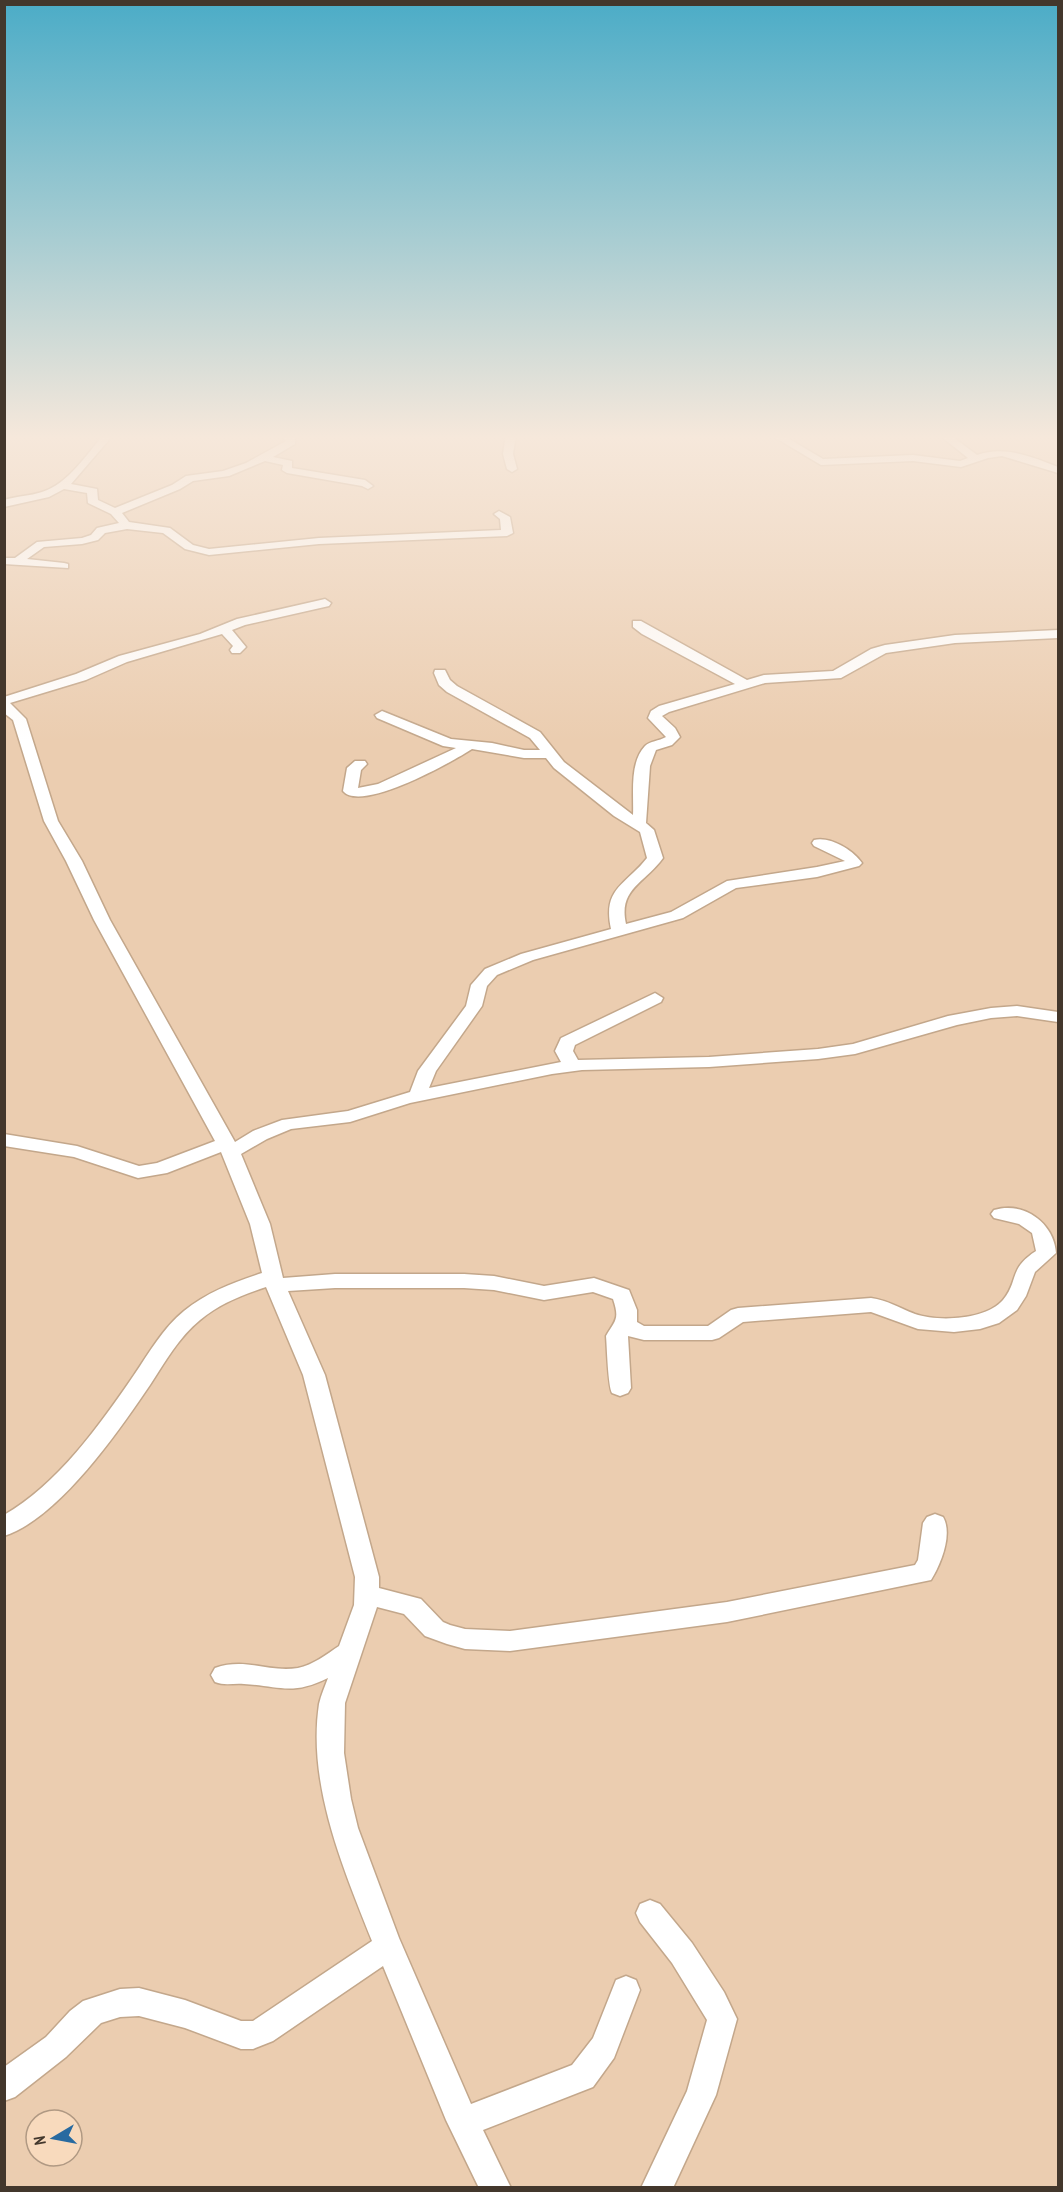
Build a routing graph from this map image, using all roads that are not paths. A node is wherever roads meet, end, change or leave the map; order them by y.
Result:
1 (96, 536) edge
2 (175, 536) edge
3 (430, 536) edge
4 (4, 561) edge
5 (18, 562) junction
6 (64, 566) dead end
7 (325, 603) dead end
8 (637, 624) dead end
9 (225, 630) junction
10 (1059, 634) edge
11 (236, 650) dead end
12 (440, 673) dead end
13 (747, 685) junction
14 (7, 709) edge
15 (382, 715) dead end
16 (470, 745) junction
17 (550, 754) junction
18 (360, 764) dead end
19 (639, 824) junction
20 (819, 843) dead end
21 (618, 931) junction
22 (655, 998) dead end
23 (1059, 1017) edge
24 (572, 1066) junction
25 (417, 1096) junction
26 (4, 1140) edge
27 (229, 1147) junction
28 (1001, 1214) dead end
29 (1050, 1257) edge
30 (274, 1281) junction
31 (627, 1324) junction
32 (620, 1388) dead end
33 (935, 1523) dead end
34 (4, 1527) edge
35 (368, 1595) junction
36 (349, 1653) junction
37 (224, 1675) dead end
38 (650, 1913) dead end
39 (388, 1946) junction
40 (626, 1990) dead end
41 (4, 2086) edge
42 (464, 2122) junction
43 (496, 2187) edge
44 (656, 2187) edge

1 - 5 street
2 - 3 street
4 - 5 street
5 - 6 street
7 - 9 street
8 - 13 street
9 - 11 street
9 - 14 street
10 - 13 street
12 - 17 street
13 - 19 street
14 - 27 street
15 - 16 street
16 - 17 street
16 - 18 street
17 - 19 street
19 - 21 street
20 - 21 street
21 - 25 street
22 - 24 street
23 - 24 street
24 - 25 street
25 - 27 street
26 - 27 street
27 - 30 street
28 - 29 street
29 - 31 street
30 - 31 street
30 - 34 street
30 - 35 street
31 - 32 street
33 - 35 street
35 - 36 street
36 - 37 street
36 - 39 street
38 - 44 street
39 - 41 street
39 - 42 street
40 - 42 street
42 - 43 street

